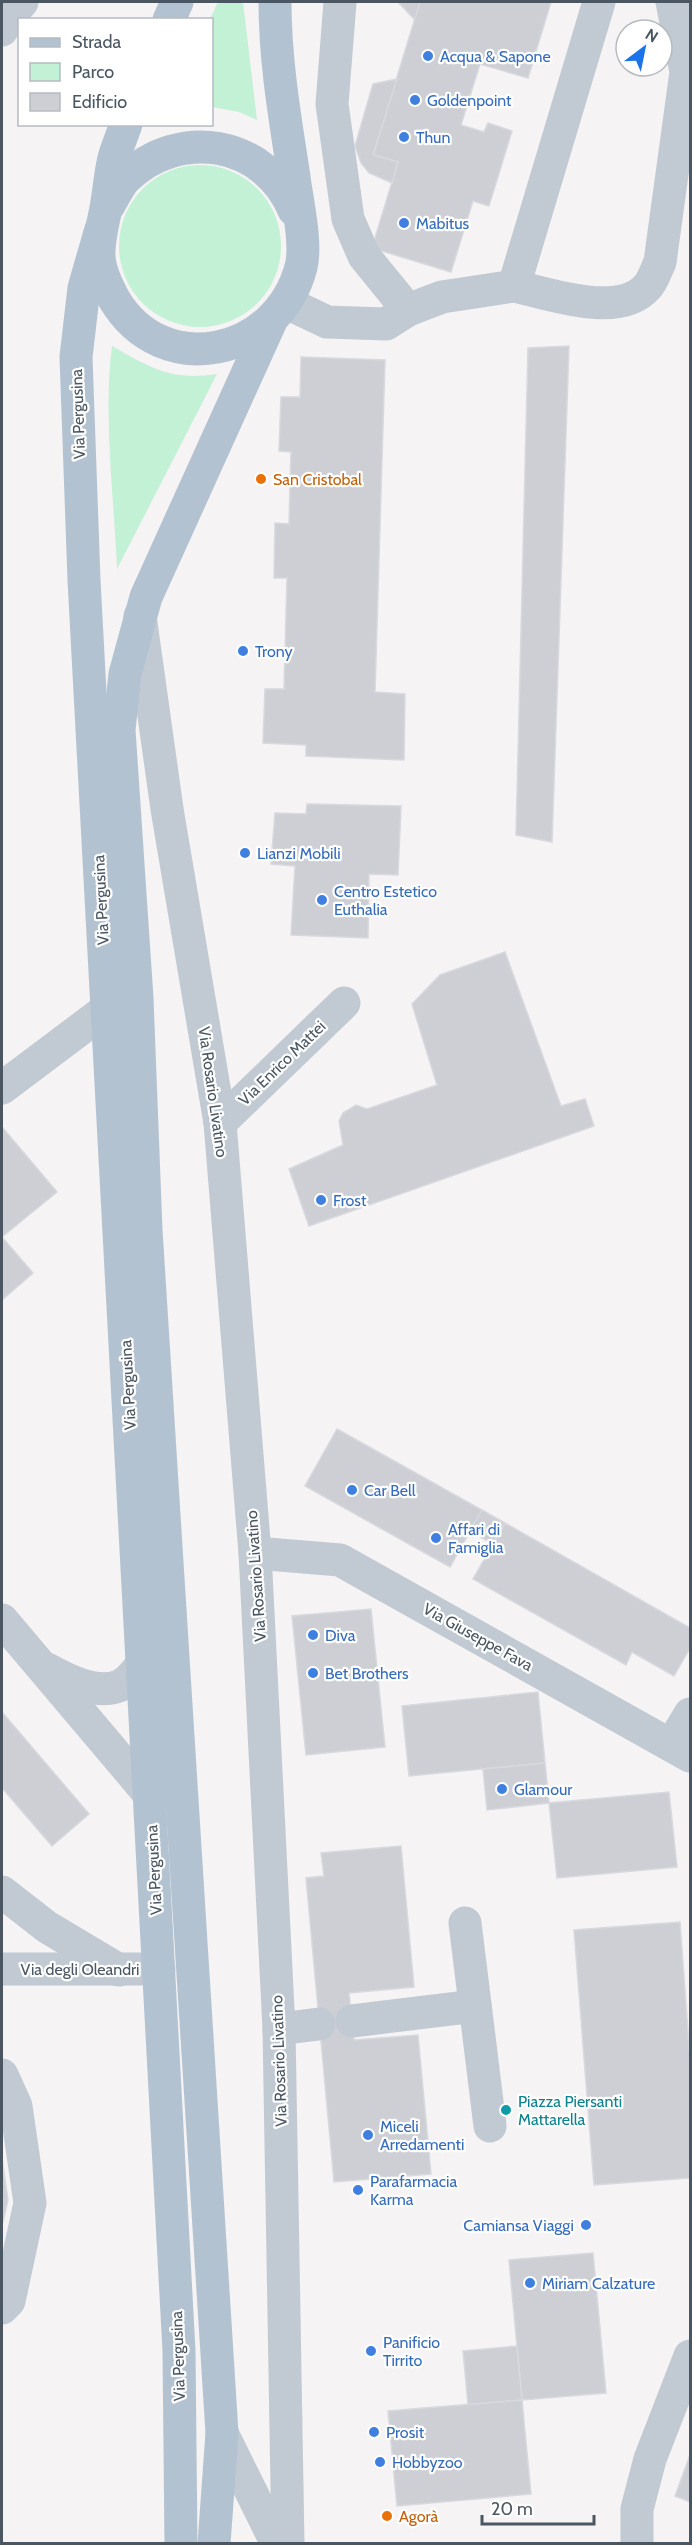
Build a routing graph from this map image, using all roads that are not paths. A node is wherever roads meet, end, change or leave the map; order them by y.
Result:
1 (22, 2) edge
2 (177, 2) edge
3 (275, 2) edge
4 (340, 2) edge
5 (600, 2) edge
6 (672, 2) edge
7 (170, 18) edge
8 (2, 30) edge
9 (125, 126) edge
10 (103, 220) junction
11 (301, 226) junction
12 (514, 286) junction
13 (408, 310) junction
14 (279, 312) junction
15 (140, 615) junction
16 (344, 1003) dead end
17 (107, 1009) junction
18 (2, 1089) edge
19 (220, 1124) junction
20 (255, 1553) junction
21 (2, 1620) edge
22 (143, 1663) junction
23 (40, 1666) junction
24 (690, 1714) edge
25 (681, 1750) edge
26 (150, 1796) junction
27 (2, 1892) edge
28 (465, 1923) dead end
29 (2, 1969) edge
30 (159, 1969) junction
31 (119, 1970) junction
32 (475, 2006) junction
33 (352, 2020) dead end
34 (319, 2024) dead end
35 (279, 2029) junction
36 (2, 2075) edge
37 (490, 2126) dead end
38 (2, 2308) edge
39 (690, 2356) edge
40 (222, 2433) junction
41 (181, 2544) edge
42 (214, 2544) edge
43 (277, 2544) edge
44 (288, 2544) edge
45 (637, 2544) edge

1 - 8 street
2 - 7 main road
3 - 11 main road
4 - 13 street
5 - 12 street
6 - 12 street
9 - 10 main road
10 - 11 main road
10 - 14 main road
10 - 17 main road, Via Pergusina
11 - 14 main road
12 - 13 street
13 - 14 street
14 - 15 main road, Via Pergusina
15 - 19 street, Via Rosario Livatino
15 - 40 main road, Via Pergusina
16 - 19 street, Via Enrico Mattei
17 - 18 street
17 - 22 main road, Via Pergusina
19 - 20 street, Via Rosario Livatino
20 - 25 street, Via Giuseppe Fava
20 - 35 street, Via Rosario Livatino
21 - 23 street
22 - 23 street
22 - 26 main road, Via Pergusina
23 - 26 street
24 - 25 street
26 - 30 main road, Via Pergusina
27 - 31 street
28 - 32 street
29 - 31 street, Via degli Oleandri
30 - 31 street, Via degli Oleandri
30 - 41 main road, Via Pergusina
32 - 33 street
32 - 37 street
34 - 35 street
35 - 44 street, Via Rosario Livatino
36 - 38 street
39 - 45 street
40 - 42 main road, Via Pergusina
40 - 43 street

